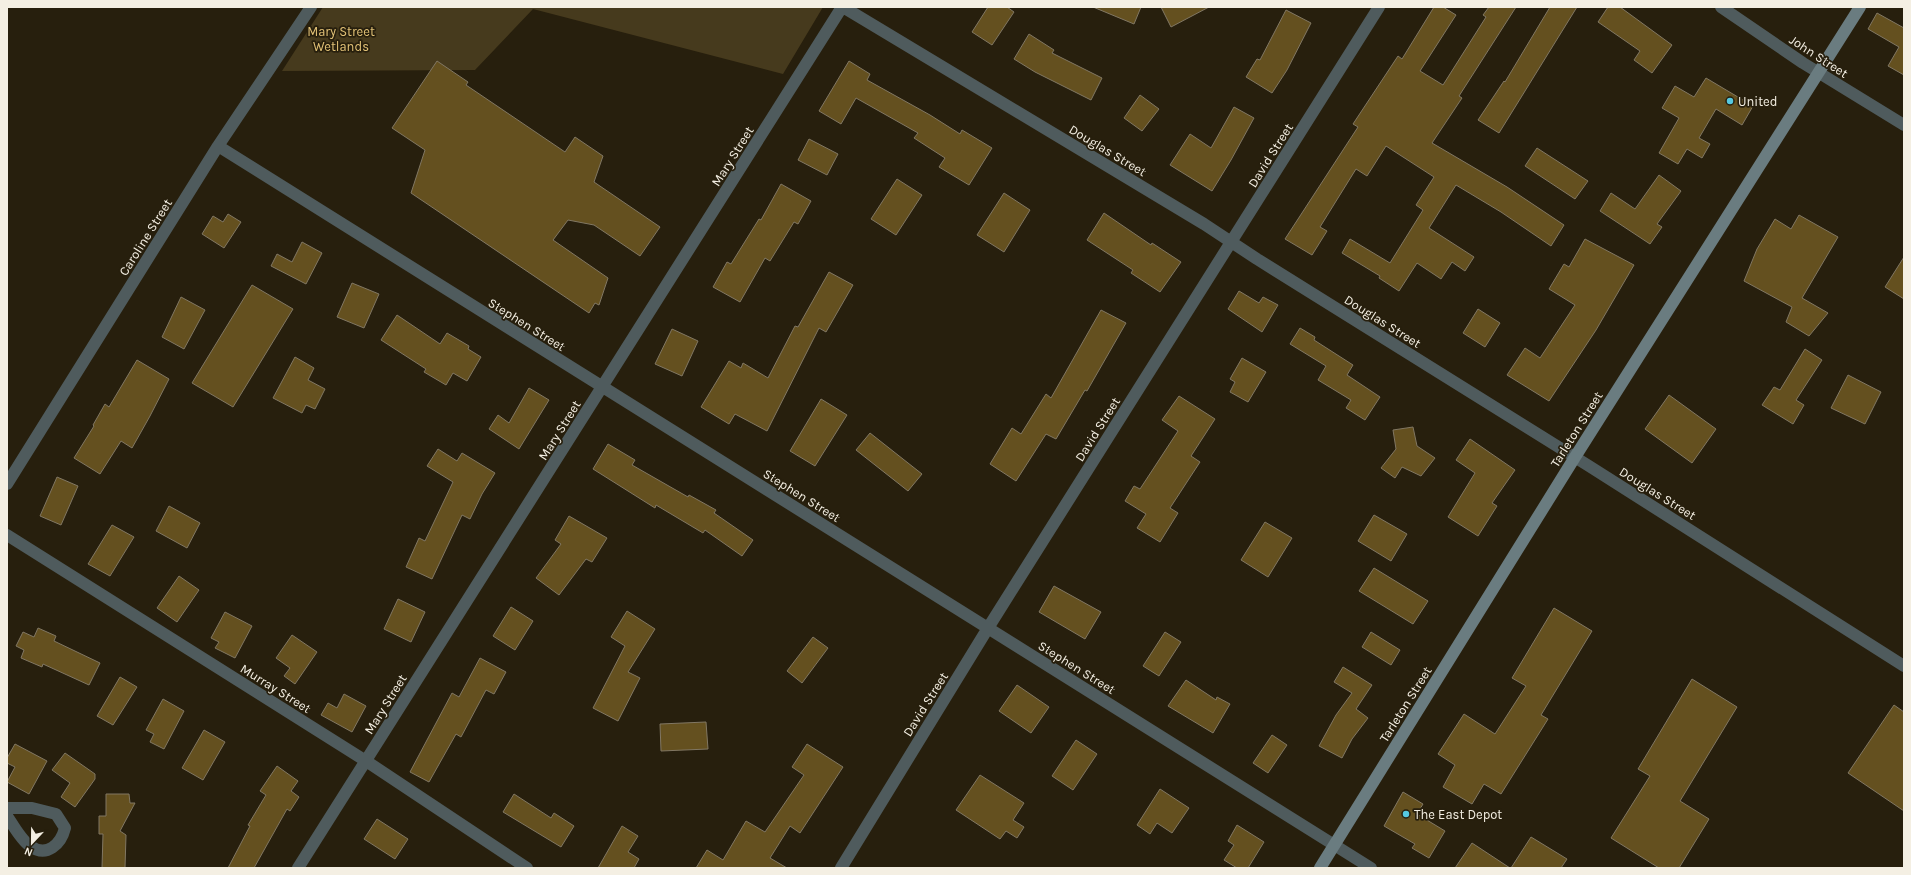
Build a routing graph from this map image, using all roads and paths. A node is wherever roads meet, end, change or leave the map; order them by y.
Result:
1 (311, 7) edge
2 (843, 7) edge
3 (1379, 7) edge
4 (1721, 7) edge
5 (1860, 7) edge
6 (1819, 73) junction
7 (1904, 125) edge
8 (218, 146) junction
9 (1231, 242) junction
10 (602, 387) junction
11 (1575, 457) junction
12 (7, 484) edge
13 (7, 535) edge
14 (988, 628) junction
15 (1904, 666) edge
16 (366, 761) junction
17 (7, 808) edge
18 (7, 816) edge
19 (1334, 845) junction
20 (298, 868) edge
21 (527, 868) edge
22 (841, 868) edge
23 (1320, 868) edge
24 (1371, 868) edge

1 - 8 street, Caroline Street
2 - 9 street, Douglas Street
2 - 10 street, Mary Street
3 - 9 street, David Street
4 - 6 street, John Street
5 - 6 main road, Tarleton Street
6 - 7 street, John Street
6 - 11 main road, Tarleton Street
8 - 10 street, Stephen Street
8 - 12 street, Caroline Street
9 - 11 street, Douglas Street
9 - 14 street, David Street
10 - 14 street, Stephen Street
10 - 16 street, Mary Street
11 - 15 street, Douglas Street
11 - 19 main road, Tarleton Street
13 - 16 street, Murray Street
14 - 19 street, Stephen Street
14 - 22 street, David Street
16 - 20 street, Mary Street
16 - 21 street, Murray Street
17 - 18 street
19 - 23 main road, Tarleton Street
19 - 24 street, Stephen Street

